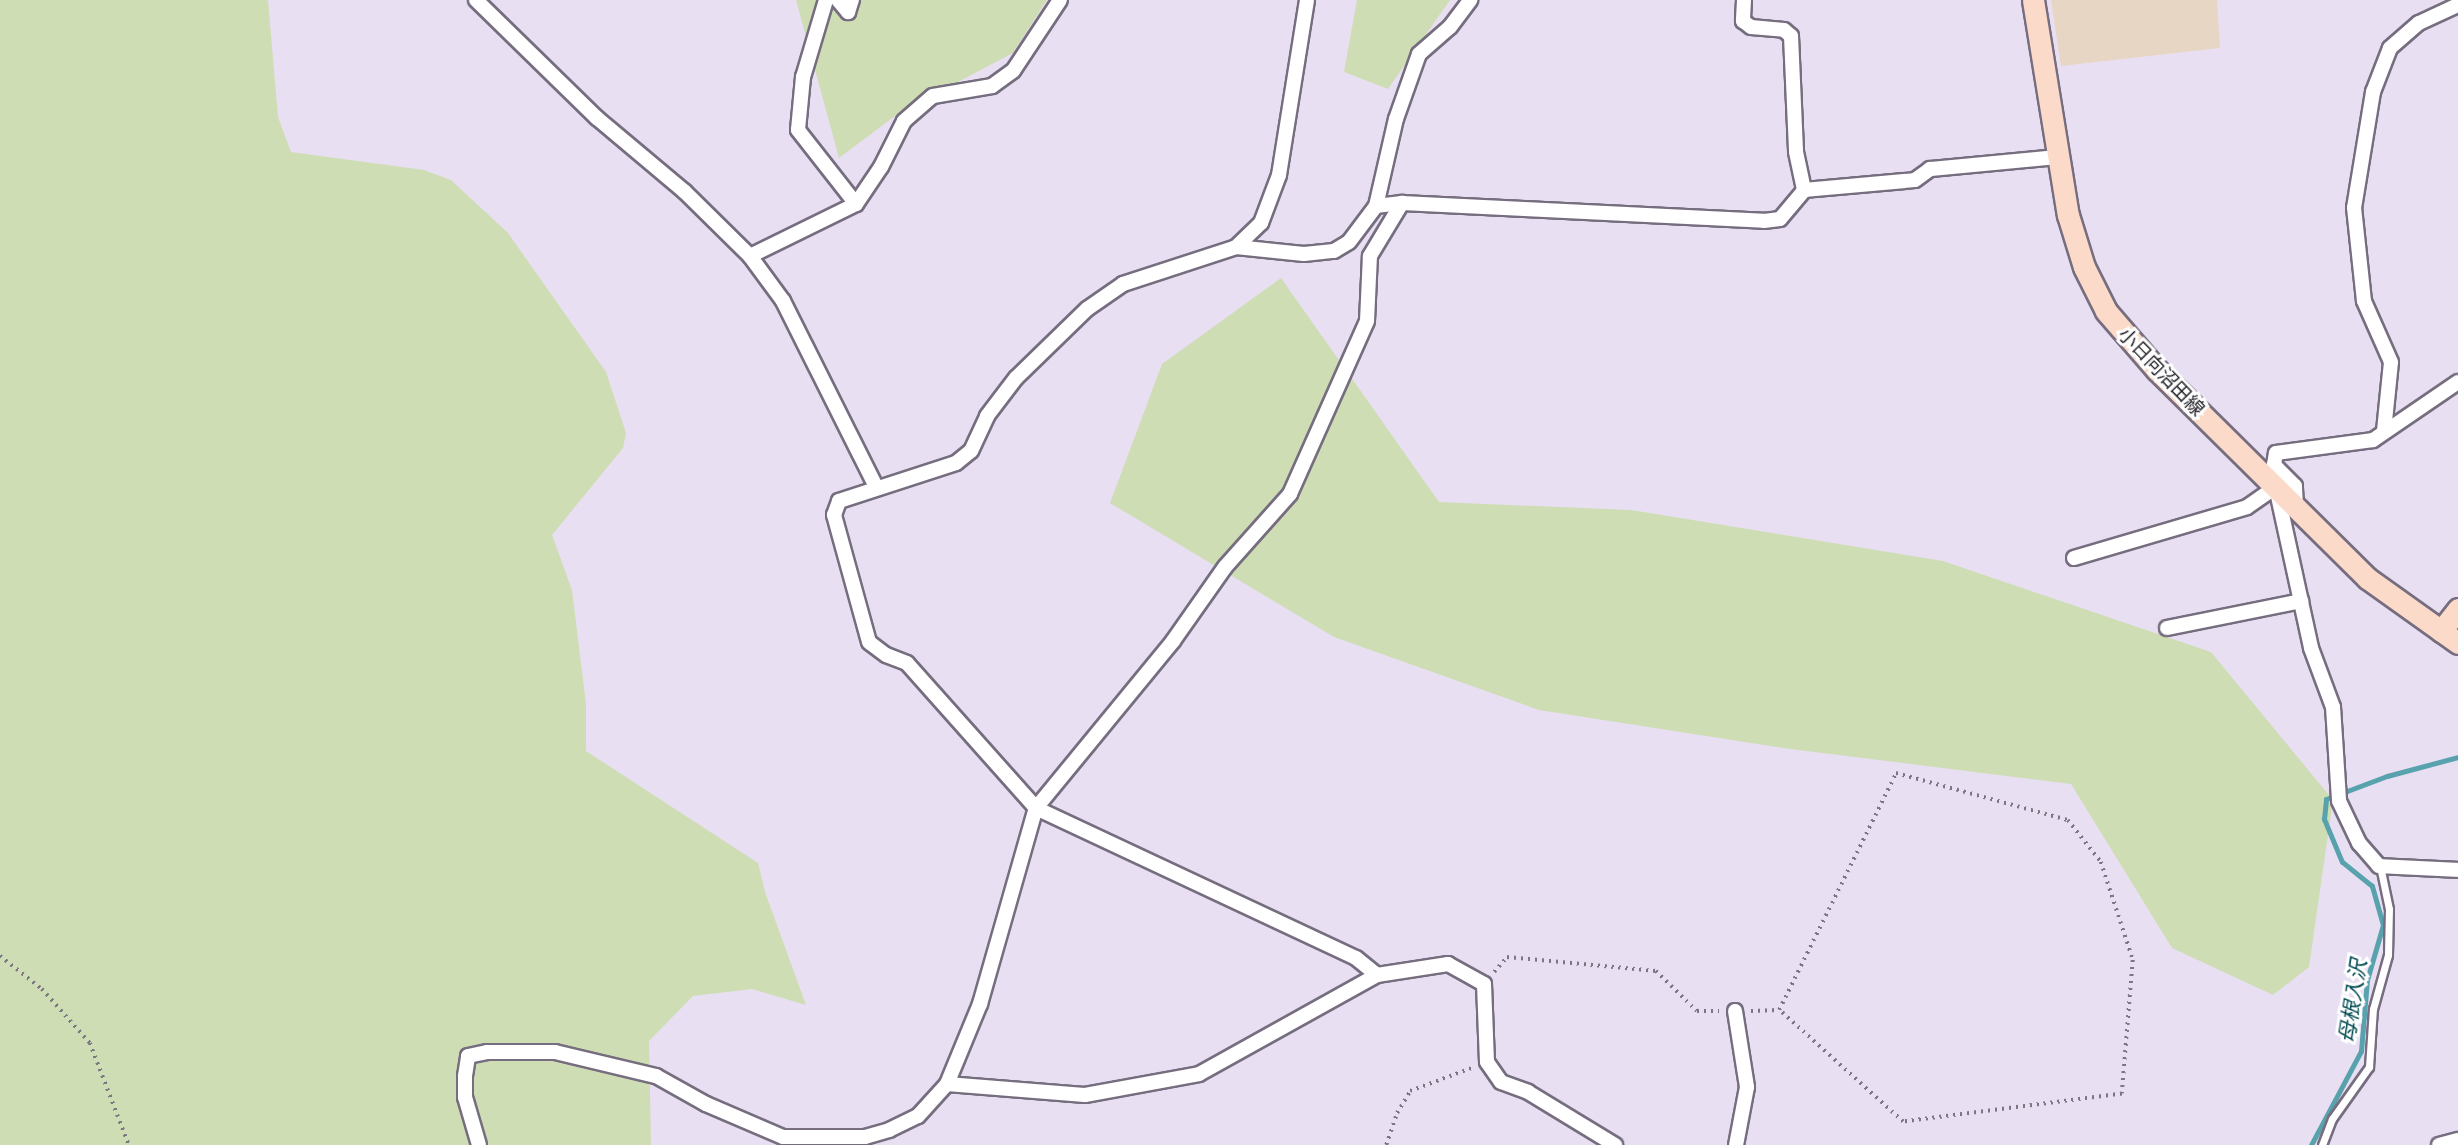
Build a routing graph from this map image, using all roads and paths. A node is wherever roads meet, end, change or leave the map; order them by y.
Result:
1 (476, 0) edge
2 (826, 0) edge
3 (838, 0) edge
4 (852, 0) edge
5 (1060, 0) edge
6 (1307, 0) edge
7 (1470, 0) edge
8 (1744, 0) edge
9 (2033, 0) edge
10 (2458, 5) edge
11 (2058, 158) junction
12 (1804, 190) junction
13 (1402, 203) junction
14 (856, 204) junction
15 (1376, 206) junction
16 (1236, 247) junction
17 (750, 256) junction
18 (2458, 382) edge
19 (2384, 431) junction
20 (876, 487) junction
21 (2276, 487) junction
22 (2296, 508) junction
23 (2074, 558) dead end
24 (2301, 601) junction
25 (2458, 609) edge
26 (2167, 628) dead end
27 (2449, 637) edge
28 (1036, 808) junction
29 (2379, 866) junction
30 (2458, 870) edge
31 (0, 956) edge
32 (1377, 975) junction
33 (1484, 984) junction
34 (1779, 1010) junction
35 (1735, 1011) junction
36 (1487, 1062) junction
37 (947, 1084) junction
38 (2458, 1140) edge
39 (129, 1145) edge
40 (479, 1145) edge
41 (1386, 1145) edge
42 (1615, 1145) edge
43 (1736, 1145) edge
44 (2322, 1145) edge
45 (2439, 1145) edge

1 - 17 street
2 - 14 street
3 - 4 street
5 - 14 street
6 - 16 street
7 - 15 street
8 - 12 street
9 - 11 main road, 小日向沼田線
10 - 19 street
11 - 12 street
11 - 21 main road, 小日向沼田線
12 - 13 street
13 - 15 street
13 - 28 street
14 - 17 street
15 - 16 street
16 - 20 street
17 - 20 street
18 - 19 street
19 - 22 street
20 - 28 street
21 - 22 main road, 小日向沼田線
21 - 23 street
21 - 24 street
22 - 27 main road, 小日向沼田線
24 - 26 street
24 - 29 street
25 - 27 main road
28 - 32 street
28 - 37 street
29 - 30 street
29 - 44 lane
31 - 39 path
32 - 33 street
32 - 37 street
33 - 35 path
33 - 36 street
34 - 34 path
34 - 35 path
35 - 43 street
36 - 41 path
36 - 42 street
37 - 40 street
38 - 45 street

